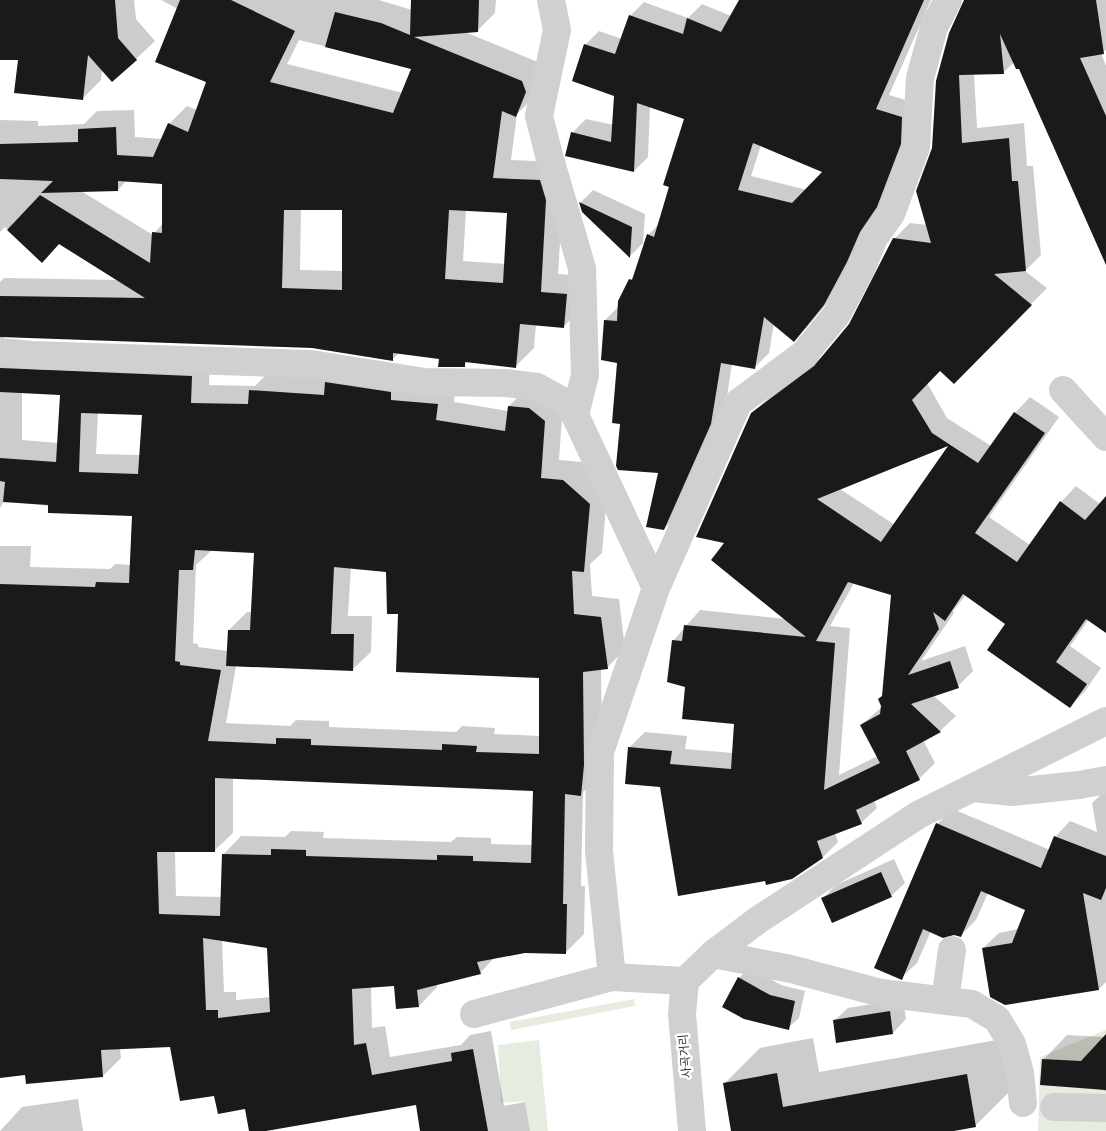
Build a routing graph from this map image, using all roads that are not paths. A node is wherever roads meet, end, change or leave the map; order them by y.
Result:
1 (550, 0) edge
2 (948, 0) edge
3 (0, 352) edge
4 (1063, 390) dead end
5 (575, 415) junction
6 (1106, 437) edge
7 (656, 588) junction
8 (1106, 721) edge
9 (1106, 780) edge
10 (973, 788) junction
11 (952, 950) dead end
12 (713, 954) junction
13 (612, 977) junction
14 (685, 981) junction
15 (944, 1001) junction
16 (474, 1014) dead end
17 (1023, 1102) dead end
18 (1054, 1107) dead end
19 (1106, 1108) edge
20 (692, 1131) edge

1 - 5 street
2 - 7 street
3 - 5 street
4 - 6 street
5 - 7 street
7 - 13 street
8 - 10 street
9 - 10 street
10 - 12 street
11 - 15 street
12 - 14 street
12 - 15 street
13 - 14 street
13 - 16 street
14 - 20 street, 사곡거리
15 - 17 street
18 - 19 street

